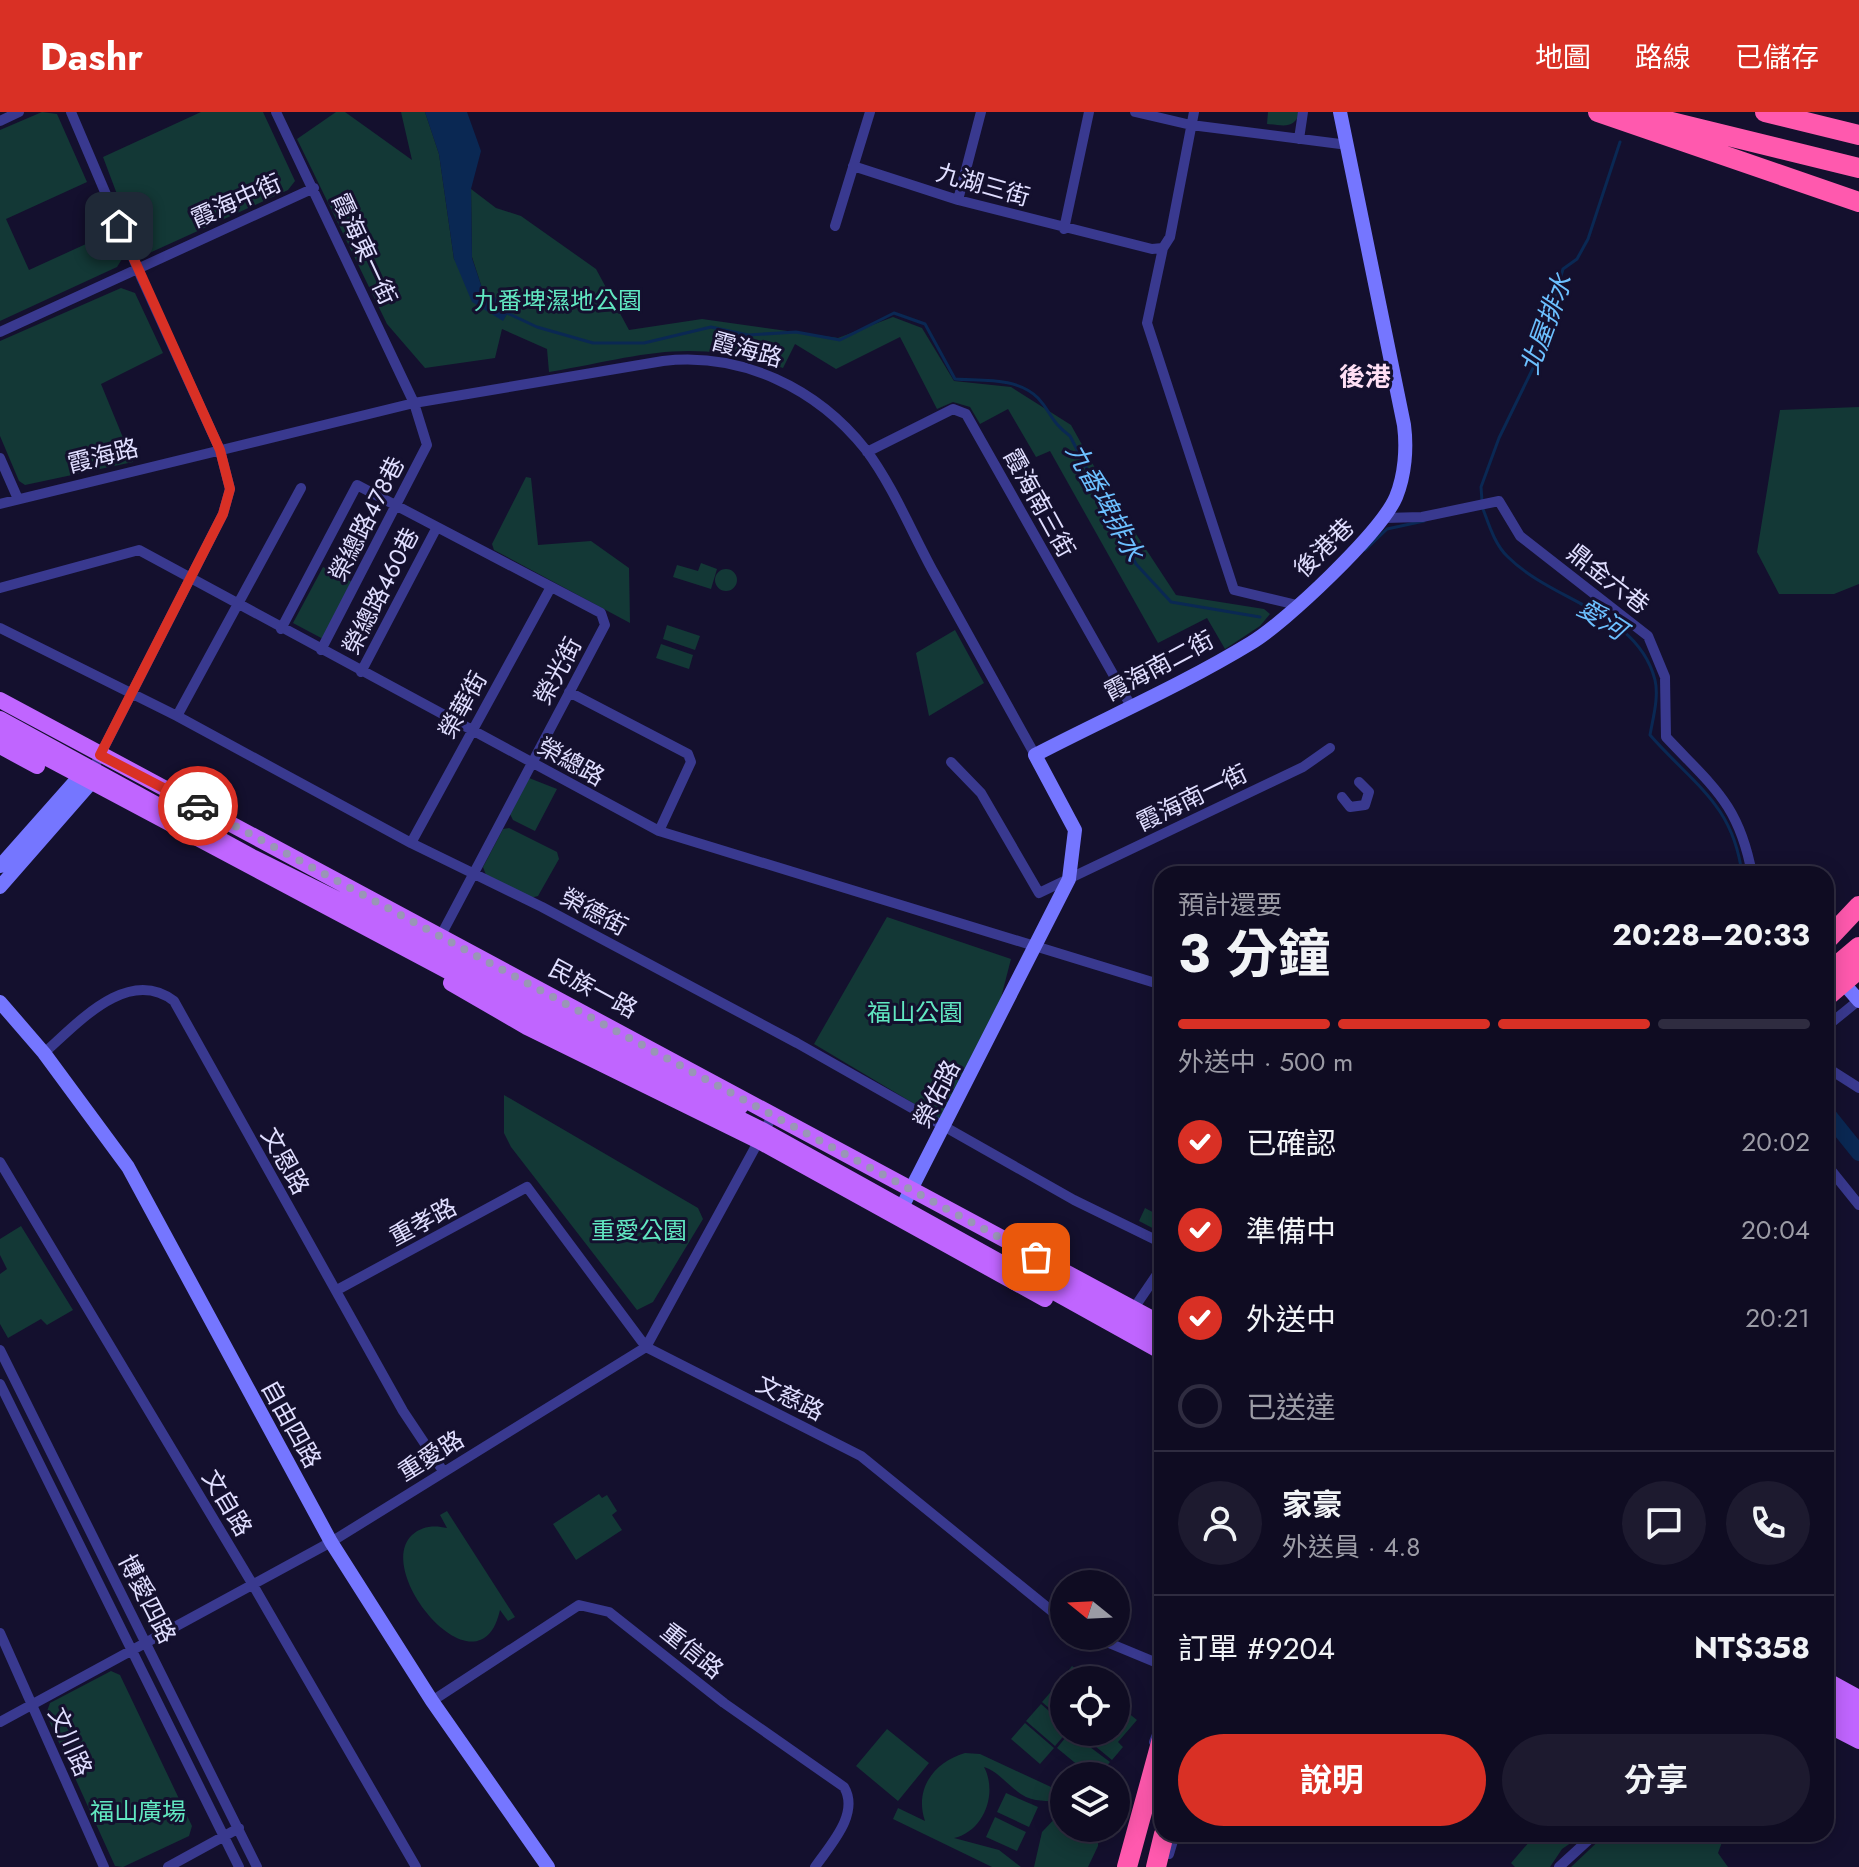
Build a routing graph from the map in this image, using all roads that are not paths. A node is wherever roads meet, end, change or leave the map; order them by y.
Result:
1 (19, 112) edge
2 (71, 112) edge
3 (276, 112) edge
4 (870, 112) edge
5 (981, 112) edge
6 (1089, 112) edge
7 (1135, 112) edge
8 (1194, 112) edge
9 (1303, 112) edge
10 (1340, 112) edge
11 (1598, 112) edge
12 (1632, 112) edge
13 (1765, 112) edge
14 (0, 121) edge
15 (1191, 125) junction
16 (1859, 135) edge
17 (1299, 139) junction
18 (1348, 145) junction
19 (853, 166) junction
20 (1859, 168) edge
21 (314, 188) junction
22 (958, 200) junction
23 (1859, 202) edge
24 (835, 226) dead end
25 (1064, 229) junction
26 (1163, 248) junction
27 (136, 267) junction
28 (0, 332) edge
29 (414, 403) junction
30 (220, 450) junction
31 (867, 452) junction
32 (0, 458) edge
33 (301, 488) dead end
34 (18, 499) junction
35 (0, 504) edge
36 (397, 506) junction
37 (1385, 518) junction
38 (437, 527) junction
39 (189, 579) junction
40 (551, 587) junction
41 (0, 588) edge
42 (1297, 605) junction
43 (238, 606) junction
44 (0, 628) edge
45 (281, 629) junction
46 (321, 650) junction
47 (361, 672) junction
48 (130, 691) junction
49 (569, 692) junction
50 (0, 700) edge
51 (1131, 706) junction
52 (177, 716) junction
53 (0, 719) edge
54 (472, 730) junction
55 (0, 733) edge
56 (0, 746) edge
57 (1330, 748) dead end
58 (1035, 755) junction
59 (951, 762) dead end
60 (533, 764) junction
61 (86, 776) junction
62 (1359, 782) dead end
63 (1342, 797) dead end
64 (659, 831) junction
65 (411, 843) junction
66 (0, 866) edge
67 (1750, 866) edge
68 (473, 873) junction
69 (1069, 879) junction
70 (0, 887) edge
71 (1859, 906) edge
72 (1834, 933) edge
73 (1859, 936) edge
74 (438, 941) junction
75 (1859, 947) edge
76 (1036, 948) junction
77 (1838, 970) edge
78 (1154, 983) edge
79 (1859, 986) edge
80 (1859, 1000) edge
81 (0, 1002) edge
82 (1834, 1007) edge
83 (1834, 1020) edge
84 (44, 1053) junction
85 (1834, 1072) edge
86 (1859, 1088) edge
87 (766, 1127) junction
88 (945, 1127) junction
89 (0, 1162) edge
90 (1834, 1174) edge
91 (527, 1187) joint
92 (905, 1201) junction
93 (1859, 1205) edge
94 (1154, 1239) edge
95 (1154, 1279) edge
96 (337, 1290) junction
97 (1124, 1324) junction
98 (1154, 1324) edge
99 (1154, 1335) edge
100 (1154, 1346) edge
101 (646, 1347) junction
102 (0, 1350) edge
103 (1154, 1355) edge
104 (0, 1384) edge
105 (22, 1392) junction
106 (4, 1400) edge
107 (443, 1471) junction
108 (331, 1542) junction
109 (253, 1585) junction
110 (1050, 1610) edge
111 (0, 1633) edge
112 (147, 1641) junction
113 (131, 1650) junction
114 (1126, 1650) edge
115 (1154, 1662) edge
116 (1834, 1684) edge
117 (1834, 1698) edge
118 (1859, 1698) edge
119 (432, 1701) junction
120 (32, 1704) junction
121 (1834, 1711) edge
122 (1859, 1712) edge
123 (0, 1722) edge
124 (1859, 1725) edge
125 (1834, 1728) edge
126 (1859, 1741) edge
127 (1154, 1743) edge
128 (1154, 1770) edge
129 (1154, 1790) edge
130 (1154, 1819) edge
131 (239, 1828) junction
132 (224, 1838) junction
133 (1162, 1842) edge
134 (1173, 1842) edge
135 (1586, 1842) edge
136 (104, 1867) edge
137 (168, 1867) edge
138 (239, 1867) edge
139 (257, 1867) edge
140 (416, 1867) edge
141 (548, 1867) edge
142 (815, 1867) edge
143 (1121, 1867) edge
144 (1129, 1867) edge
145 (1141, 1867) edge
146 (1156, 1867) edge
147 (1165, 1867) edge
148 (1559, 1867) edge

1 - 14 street
2 - 27 street
3 - 21 street, 霞海東一街
4 - 19 street
5 - 22 street
6 - 25 street
7 - 15 street
8 - 15 street, 後港巷
9 - 17 street
10 - 18 street, 後港巷
11 - 23 highway
12 - 20 highway
13 - 16 highway
15 - 17 street
15 - 26 street, 後港巷
17 - 18 street
18 - 37 street, 後港巷
19 - 22 street, 九湖三街
19 - 24 street
21 - 27 street, 霞海中街
21 - 29 street, 霞海東一街
22 - 25 street, 九湖三街
25 - 26 street, 九湖三街
26 - 42 street, 後港巷
27 - 28 street, 霞海中街
27 - 30 street
29 - 30 street, 霞海路
29 - 31 street, 霞海路
29 - 36 street, 榮總路478巷
30 - 34 street, 霞海路
30 - 39 street
31 - 51 street, 霞海南三街
31 - 58 street, 霞海路
32 - 34 street
33 - 43 street
34 - 35 street, 霞海路
36 - 38 street, 榮光街
36 - 45 street, 榮光街
36 - 46 street, 榮總路478巷
37 - 42 street, 後港巷
37 - 67 street, 鼎金六巷
38 - 40 street, 榮光街
38 - 47 street, 榮總路460巷
39 - 41 street, 榮總路
39 - 43 street, 榮總路
39 - 48 street
40 - 49 street, 榮光街
40 - 54 street, 榮華街
42 - 51 street, 霞海南二街
43 - 45 street, 榮總路
43 - 52 street
44 - 48 street, 榮德街
45 - 46 street, 榮總路
46 - 47 street, 榮總路
47 - 54 street, 榮總路
48 - 52 street, 榮德街
48 - 61 street
49 - 60 street, 榮光街
49 - 64 street
50 - 61 main road, 民族一路
51 - 58 street, 霞海南二街
52 - 65 street, 榮德街
53 - 61 main road, 民族一路
54 - 60 street, 榮總路
54 - 65 street, 榮華街
55 - 61 main road, 民族一路
56 - 61 main road, 民族一路
57 - 69 street, 霞海南一街
58 - 69 street, 霞海路
59 - 69 street, 霞海南一街
60 - 64 street, 榮總路
60 - 68 street, 榮光街
61 - 66 street
61 - 70 street
61 - 74 main road, 民族一路
61 - 87 main road, 民族一路
62 - 63 street
64 - 76 street, 榮總路
65 - 68 street, 榮德街
68 - 74 street, 榮光街
68 - 88 street, 榮德街
69 - 76 street, 霞海路
71 - 72 highway
73 - 77 street
74 - 87 main road, 民族一路
75 - 77 highway, bridge
76 - 78 street, 榮總路
76 - 88 street, 榮佑路
77 - 80 street
79 - 82 highway
80 - 83 street
81 - 84 street, 自由四路
84 - 96 street, 文恩路
84 - 108 street, 自由四路
85 - 86 street
87 - 92 main road, 民族一路
87 - 101 street, 重愛路
88 - 92 street, 榮佑路
88 - 94 street, 榮德街
89 - 109 street, 文自路
90 - 93 street
91 - 96 street, 重孝路
91 - 101 street, 文慈路
92 - 97 main road, 民族一路
92 - 97 main road, 民族一路
95 - 97 street
96 - 107 street, 文恩路
97 - 98 main road, 民族一路
97 - 99 main road, 民族一路
97 - 100 main road, 民族一路
97 - 103 main road, 民族一路
101 - 107 street, 重愛路
101 - 110 street, 文慈路
102 - 105 street, 博愛四路
104 - 106 street, 博愛四路
105 - 106 street
105 - 112 street, 博愛四路
106 - 113 street, 博愛四路
107 - 108 street, 重愛路
108 - 109 street, 重愛路
108 - 119 street, 自由四路
109 - 112 street, 重愛路
109 - 140 street, 文自路
111 - 120 street, 文川路
112 - 113 street, 重愛路
112 - 131 street, 博愛四路
113 - 120 street, 重愛路
113 - 132 street, 博愛四路
114 - 115 street
116 - 118 main road
117 - 122 main road
119 - 141 street, 自由四路
119 - 142 street, 重信路
120 - 123 street, 重愛路
120 - 136 street, 文川路
121 - 124 main road
125 - 126 main road
127 - 143 street
128 - 144 highway
129 - 144 street
130 - 145 highway
131 - 132 street
131 - 139 street, 博愛四路
132 - 137 street
132 - 138 street, 博愛四路
133 - 146 highway
134 - 147 street
135 - 148 street

